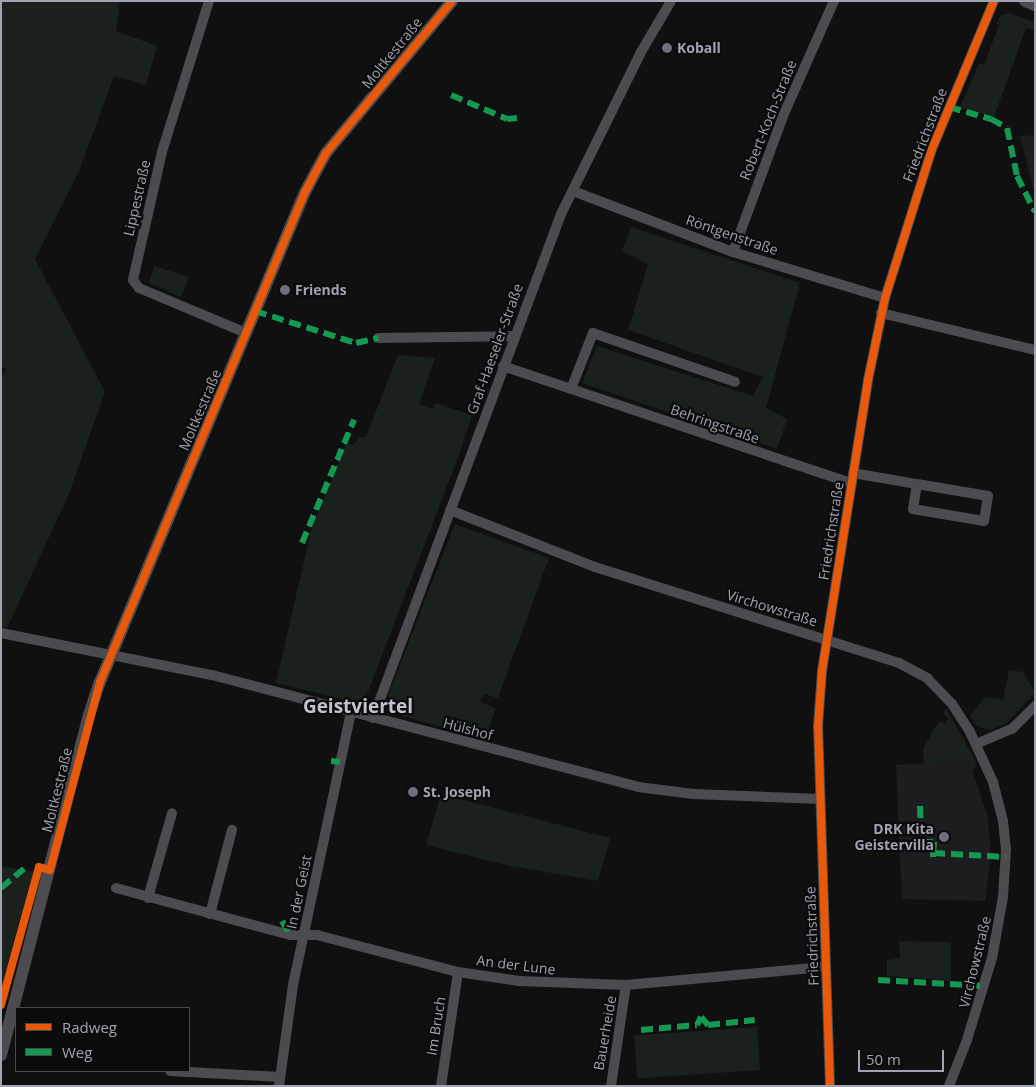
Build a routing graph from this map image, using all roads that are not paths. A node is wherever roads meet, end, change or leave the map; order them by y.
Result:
1 (210, 1) edge
2 (452, 1) edge
3 (672, 1) edge
4 (834, 1) edge
5 (994, 1) edge
6 (1025, 1) edge
7 (1035, 5) edge
8 (572, 191) junction
9 (733, 252) junction
10 (885, 298) junction
11 (881, 313) junction
12 (246, 333) junction
13 (513, 336) junction
14 (378, 338) dead end
15 (1035, 350) edge
16 (504, 366) junction
17 (735, 382) dead end
18 (571, 389) junction
19 (852, 478) junction
20 (918, 484) junction
21 (450, 510) junction
22 (1, 633) edge
23 (827, 639) junction
24 (113, 655) junction
25 (1035, 706) edge
26 (351, 712) junction
27 (373, 718) junction
28 (976, 744) junction
29 (820, 799) junction
30 (172, 813) dead end
31 (232, 830) dead end
32 (116, 888) dead end
33 (148, 898) junction
34 (210, 914) junction
35 (304, 935) junction
36 (825, 967) junction
37 (458, 972) junction
38 (626, 985) junction
39 (1, 1055) edge
40 (180, 1072) edge
41 (279, 1082) edge
42 (442, 1086) edge
43 (610, 1086) edge
44 (830, 1086) edge
45 (949, 1086) edge

1 - 12 street, Lippestraße
2 - 12 street, Moltkestraße
3 - 8 street, Graf-Haeseler-Straße
4 - 9 street, Robert-Koch-Straße
5 - 10 street, Friedrichstraße
6 - 7 street
8 - 9 street, Röntgenstraße
8 - 13 street, Graf-Haeseler-Straße
9 - 10 street, Röntgenstraße
10 - 11 street, Friedrichstraße
11 - 15 street
11 - 19 street, Friedrichstraße
12 - 24 street, Moltkestraße
13 - 14 street
13 - 16 street, Graf-Haeseler-Straße
16 - 18 street, Behringstraße
16 - 21 street, Graf-Haeseler-Straße
17 - 18 street
18 - 19 street, Behringstraße
19 - 20 street, Friedrichstraße
19 - 23 street, Friedrichstraße
20 - 20 street, Friedrichstraße
21 - 23 street, Virchowstraße
21 - 27 street, Graf-Haeseler-Straße
22 - 24 street
23 - 28 street, Virchowstraße
23 - 29 street, Friedrichstraße
24 - 26 street, Hülshof
24 - 39 street, Moltkestraße
25 - 28 street
26 - 27 street, Hülshof
26 - 35 street, In der Geist
27 - 29 street, Hülshof
28 - 45 street, Virchowstraße
29 - 36 street, Friedrichstraße
30 - 33 street
31 - 34 street
32 - 33 street, An der Lune
33 - 34 street, An der Lune
34 - 35 street, An der Lune
35 - 37 street, An der Lune
35 - 41 street, In der Geist
36 - 38 street, An der Lune
36 - 44 street, Friedrichstraße
37 - 38 street, An der Lune
37 - 42 street, Im Bruch
38 - 43 street, Bauerheide
40 - 41 street, In der Geist

